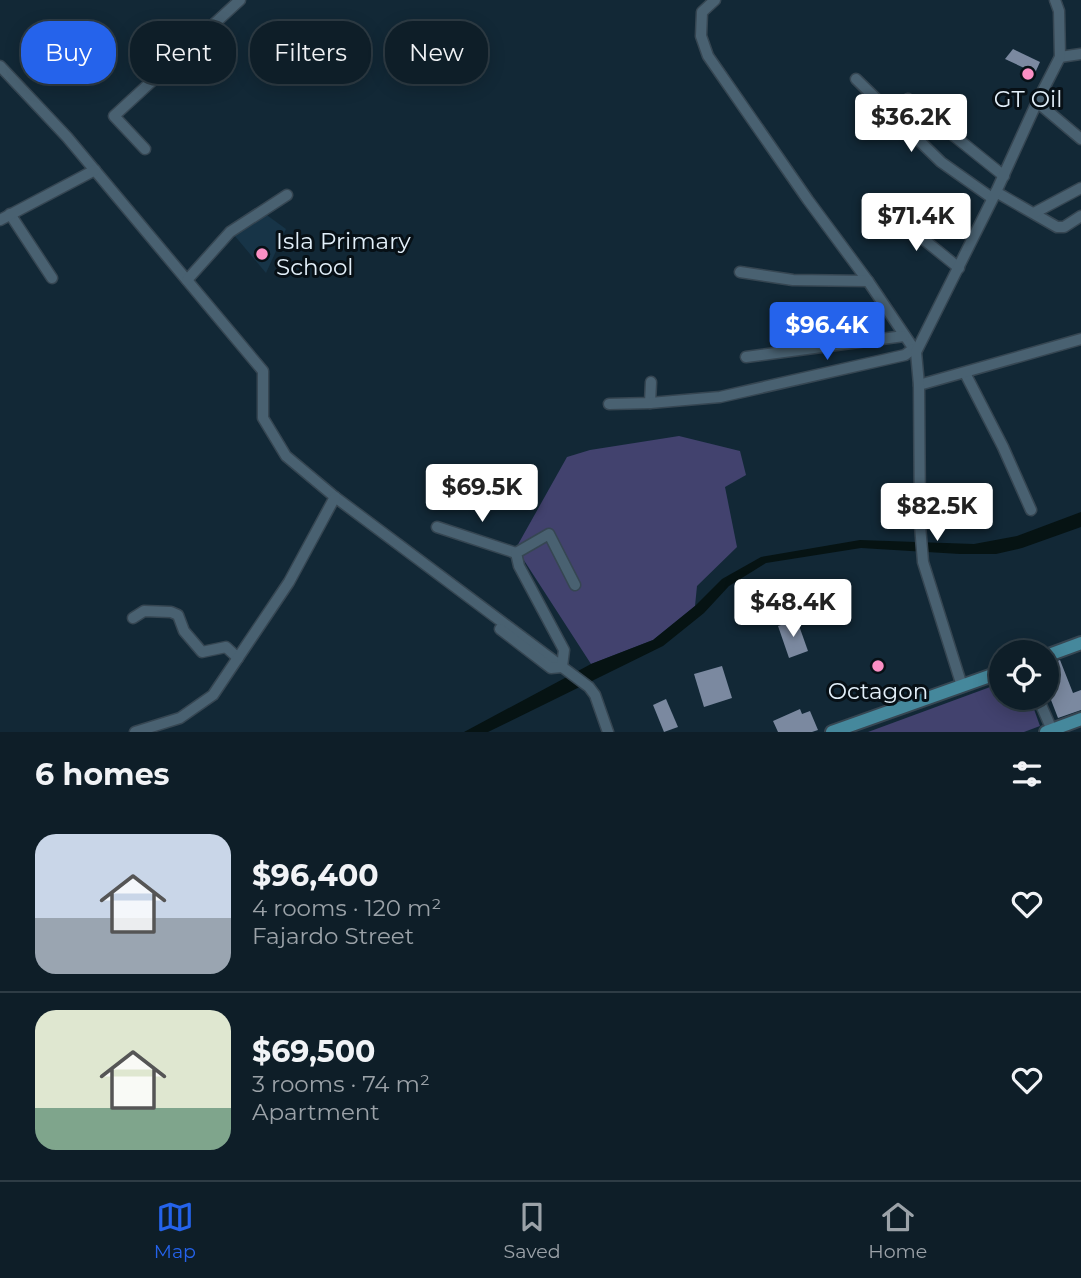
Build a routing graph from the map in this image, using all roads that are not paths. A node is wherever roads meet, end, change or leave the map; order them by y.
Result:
1 (240, 0) edge
2 (715, 0) edge
3 (1055, 0) edge
4 (1081, 54) edge
5 (1060, 57) junction
6 (0, 66) edge
7 (856, 79) dead end
8 (908, 99) dead end
9 (1037, 102) junction
10 (1081, 139) edge
11 (145, 149) dead end
12 (95, 170) junction
13 (1004, 176) junction
14 (1081, 188) edge
15 (287, 195) dead end
16 (994, 195) junction
17 (10, 214) junction
18 (891, 214) dead end
19 (1034, 214) junction
20 (1081, 216) edge
21 (0, 220) edge
22 (959, 268) junction
23 (740, 272) dead end
24 (52, 278) dead end
25 (187, 280) junction
26 (868, 281) junction
27 (904, 337) junction
28 (1081, 339) edge
29 (915, 351) junction
30 (746, 357) dead end
31 (965, 373) junction
32 (651, 382) dead end
33 (919, 385) junction
34 (650, 403) junction
35 (610, 404) dead end
36 (335, 497) junction
37 (1031, 510) dead end
38 (437, 527) dead end
39 (516, 552) junction
40 (575, 585) dead end
41 (480, 613) dead end
42 (133, 618) dead end
43 (1081, 643) edge
44 (1059, 651) edge
45 (238, 658) junction
46 (566, 670) junction
47 (989, 676) edge
48 (962, 686) junction
49 (1043, 710) edge
50 (1081, 719) edge
51 (840, 731) edge
52 (1051, 731) edge
53 (135, 732) edge
54 (608, 732) edge

1 - 11 street
2 - 26 street
3 - 5 street
4 - 5 street
5 - 9 street
6 - 12 street
7 - 16 street
8 - 13 street
9 - 10 street
9 - 13 street
12 - 17 street
12 - 25 street
13 - 16 street
14 - 19 street
15 - 25 street
16 - 19 street
16 - 22 street
17 - 21 street
17 - 24 street
18 - 22 street
19 - 20 street
22 - 29 street
23 - 26 street
25 - 36 street
26 - 27 street
27 - 29 street
27 - 30 street
28 - 31 street
29 - 33 street
29 - 34 street
31 - 33 street
31 - 37 street
32 - 34 street
33 - 48 street
34 - 35 street
36 - 45 street
36 - 46 street
38 - 39 street
39 - 40 street
39 - 46 street
41 - 46 street
42 - 45 street
43 - 44 main road
45 - 53 street
46 - 54 street
47 - 48 main road
48 - 51 main road
49 - 52 street
50 - 52 main road

